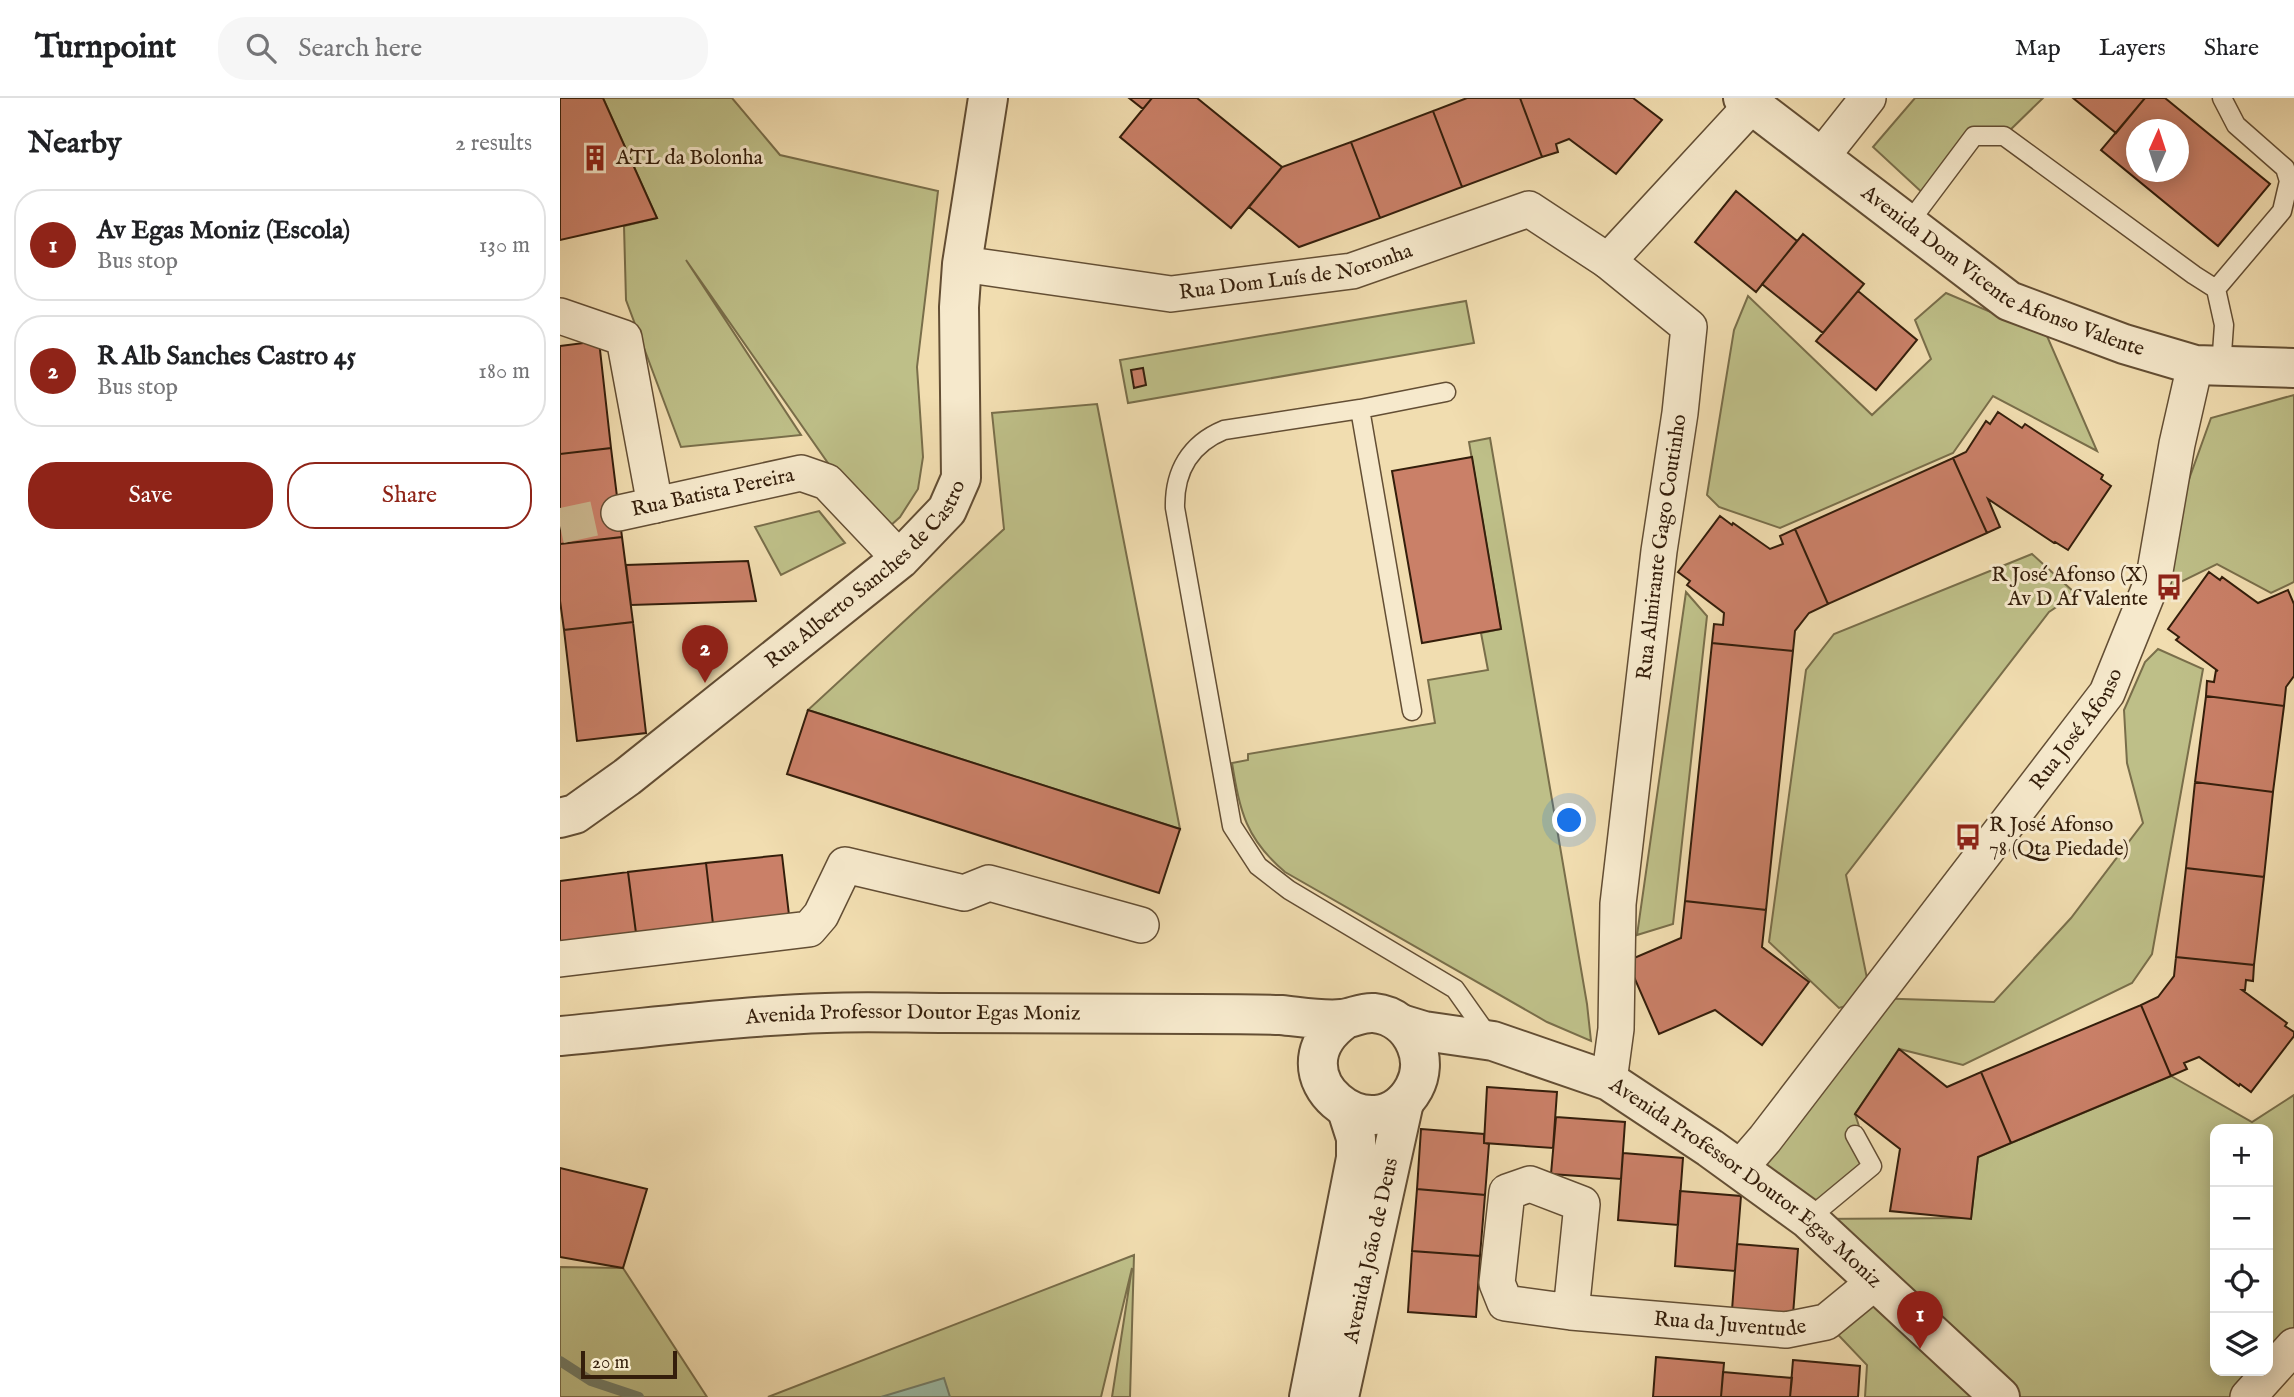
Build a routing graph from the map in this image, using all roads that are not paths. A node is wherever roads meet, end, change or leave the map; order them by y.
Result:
1 (988, 98) edge
2 (1868, 98) edge
3 (2222, 98) edge
4 (1747, 101) edge
5 (1822, 156) junction
6 (1908, 224) junction
7 (1608, 261) junction
8 (962, 264) junction
9 (2216, 289) junction
10 (560, 316) edge
11 (2208, 366) junction
12 (2294, 368) edge
13 (1446, 392) dead end
14 (1360, 409) junction
15 (655, 505) junction
16 (620, 513) tunnel mouth
17 (900, 559) junction
18 (1412, 711) dead end
19 (560, 818) edge
20 (1141, 925) dead end
21 (560, 959) edge
22 (1267, 1014) junction
23 (1344, 1020) junction
24 (1401, 1024) junction
25 (560, 1036) edge
26 (1493, 1041) junction
27 (1318, 1061) junction
28 (1420, 1067) junction
29 (1609, 1081) junction
30 (1404, 1102) junction
31 (1347, 1110) junction
32 (1855, 1135) dead end
33 (1739, 1169) junction
34 (1808, 1219) junction
35 (1876, 1281) junction
36 (1571, 1312) dead end
37 (2294, 1346) edge
38 (1309, 1397) edge
39 (1339, 1397) edge
40 (2000, 1397) edge
41 (2248, 1397) edge

1 - 8 street, Rua Alberto Sanches de Castro
2 - 5 street
3 - 9 lane
4 - 5 street, Avenida Dom Vicente Afonso Valente
4 - 7 street
5 - 6 street, Avenida Dom Vicente Afonso Valente
6 - 9 lane
6 - 11 street, Avenida Dom Vicente Afonso Valente
7 - 8 street, Rua Dom Luís de Noronha
7 - 29 street, Rua Almirante Gago Coutinho
8 - 17 street, Rua Alberto Sanches de Castro
9 - 11 lane
10 - 15 street
11 - 12 street, Avenida Dom Vicente Afonso Valente
11 - 33 street, Rua José Afonso
13 - 14 lane
14 - 18 lane
14 - 26 lane
15 - 16 street, Rua Batista Pereira
15 - 17 street, Rua Batista Pereira
17 - 19 street, Rua Alberto Sanches de Castro
20 - 21 street
22 - 23 street, Avenida Professor Doutor Egas Moniz
22 - 25 street, Avenida Professor Doutor Egas Moniz
22 - 27 street
23 - 24 street
23 - 27 street
24 - 26 street, Avenida Professor Doutor Egas Moniz
24 - 28 street
26 - 28 street
26 - 29 street, Avenida Professor Doutor Egas Moniz
27 - 31 street
28 - 30 street
29 - 33 street, Avenida Professor Doutor Egas Moniz
30 - 31 street
30 - 39 street, Avenida João de Deus
31 - 38 street, Avenida João de Deus
32 - 34 lane
33 - 34 street, Avenida Professor Doutor Egas Moniz
34 - 35 street, Avenida Professor Doutor Egas Moniz
35 - 36 street, Rua da Juventude
35 - 40 street, Avenida Professor Doutor Egas Moniz
37 - 41 street

